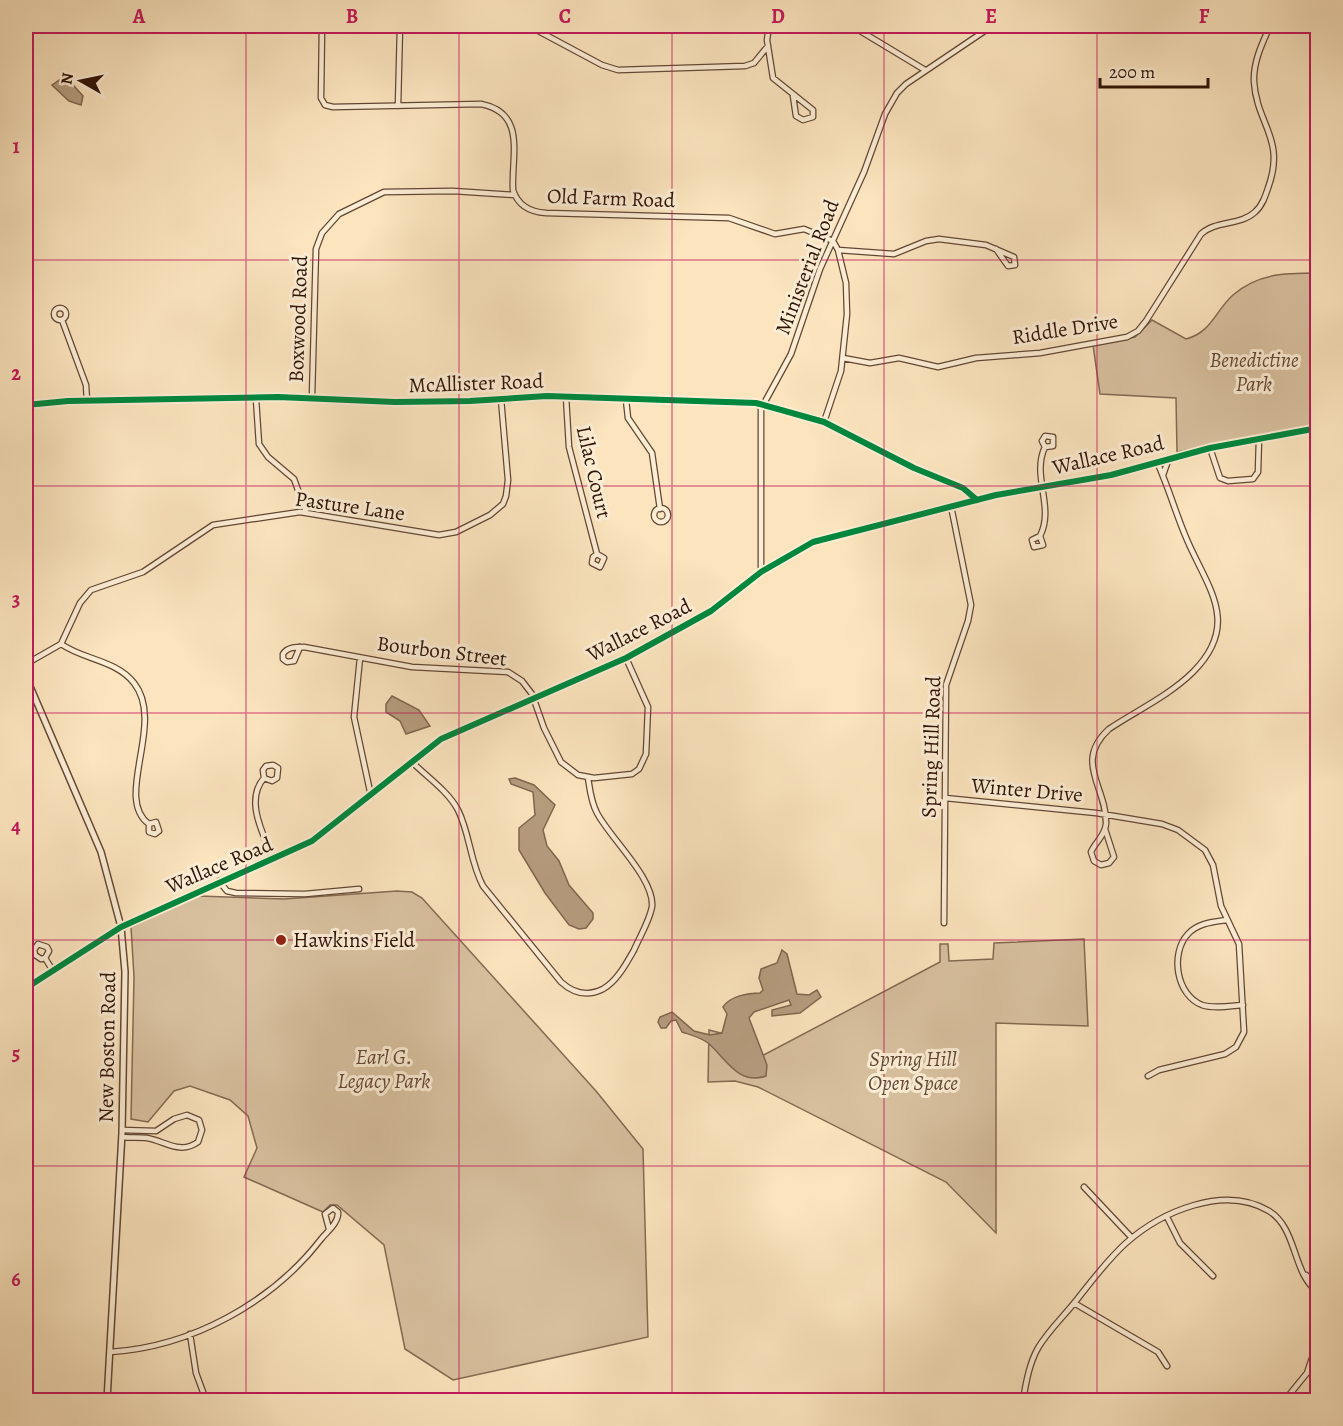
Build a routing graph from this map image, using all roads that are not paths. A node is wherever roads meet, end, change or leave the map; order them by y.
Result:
1 (322, 26) edge
2 (400, 26) edge
3 (529, 26) edge
4 (769, 26) edge
5 (852, 26) edge
6 (992, 26) edge
7 (1270, 26) edge
8 (768, 46) junction
9 (925, 70) junction
10 (793, 96) junction
11 (398, 106) junction
12 (514, 195) junction
13 (832, 241) junction
14 (996, 249) junction
15 (838, 250) junction
16 (62, 320) dead end
17 (843, 358) junction
18 (312, 397) junction
19 (566, 397) junction
20 (256, 399) junction
21 (501, 399) junction
22 (626, 400) junction
23 (87, 401) junction
24 (763, 404) junction
25 (26, 405) edge
26 (824, 422) junction
27 (1317, 428) edge
28 (1259, 439) junction
29 (1045, 447) dead end
30 (1210, 448) junction
31 (1169, 458) junction
32 (1157, 462) junction
33 (1163, 475) junction
34 (1043, 487) junction
35 (977, 500) junction
36 (951, 506) junction
37 (660, 509) dead end
38 (306, 512) junction
39 (1040, 536) dead end
40 (597, 554) dead end
41 (761, 572) junction
42 (61, 644) junction
43 (300, 647) dead end
44 (360, 658) junction
45 (626, 658) junction
46 (26, 664) edge
47 (26, 677) edge
48 (534, 699) junction
49 (412, 762) junction
50 (264, 778) dead end
51 (588, 778) junction
52 (371, 796) junction
53 (945, 798) junction
54 (1106, 814) junction
55 (149, 824) dead end
56 (1105, 829) junction
57 (273, 859) junction
58 (219, 881) junction
59 (359, 889) dead end
60 (1227, 920) junction
61 (944, 923) dead end
62 (121, 927) junction
63 (45, 957) dead end
64 (53, 971) junction
65 (26, 988) edge
66 (1243, 1005) junction
67 (1148, 1076) dead end
68 (122, 1130) junction
69 (122, 1137) junction
70 (1084, 1186) dead end
71 (1167, 1217) junction
72 (329, 1229) dead end
73 (1132, 1238) junction
74 (1306, 1275) junction
75 (1214, 1276) dead end
76 (1317, 1285) edge
77 (1317, 1292) edge
78 (1074, 1303) junction
79 (190, 1334) junction
80 (1317, 1340) edge
81 (110, 1352) junction
82 (1167, 1366) dead end
83 (107, 1401) edge
84 (206, 1401) edge
85 (1023, 1401) edge
86 (1285, 1401) edge

1 - 11 street
2 - 11 street
3 - 8 street
4 - 8 street
5 - 9 street
6 - 9 street, Ministerial Road
7 - 17 street, Riddle Drive
8 - 10 street
9 - 13 street, Ministerial Road
10 - 10 street
11 - 12 street
12 - 13 street, Old Farm Road
12 - 18 street, Boxwood Road
13 - 15 street
13 - 24 street, Ministerial Road
14 - 14 street
14 - 15 street
15 - 17 street
16 - 23 street
17 - 26 street
18 - 20 street, McAllister Road
18 - 21 street, McAllister Road
19 - 21 street, McAllister Road
19 - 22 street, McAllister Road
19 - 40 street, Lilac Court
20 - 23 street, McAllister Road
20 - 38 street
21 - 38 street, Pasture Lane
22 - 24 street, McAllister Road
22 - 37 street
23 - 25 street, McAllister Road
24 - 26 street, McAllister Road
24 - 41 street, Ministerial Road
26 - 35 street, McAllister Road
27 - 28 street, Wallace Road
28 - 30 street, Wallace Road
28 - 30 street
29 - 34 street
30 - 31 street, Wallace Road
31 - 32 street, Wallace Road
31 - 33 street
32 - 33 street
32 - 34 street, Wallace Road
33 - 54 street
34 - 35 street, Wallace Road
34 - 39 street
35 - 36 street, Wallace Road
36 - 41 street, Wallace Road
36 - 53 street, Spring Hill Road
38 - 42 street, Pasture Lane
41 - 45 street, Wallace Road
42 - 46 street
42 - 55 street
43 - 44 street, Bourbon Street
44 - 48 street, Bourbon Street
44 - 52 street
45 - 48 street, Wallace Road
45 - 51 street
47 - 62 street, New Boston Road
48 - 49 street, Wallace Road
48 - 51 street
49 - 51 street
49 - 52 street, Wallace Road
50 - 57 street
52 - 57 street, Wallace Road
53 - 54 street, Winter Drive
53 - 61 street, Spring Hill Road
54 - 56 street
54 - 60 street, Winter Drive
56 - 56 street
57 - 58 street, Wallace Road
58 - 59 street
58 - 62 street, Wallace Road
60 - 66 street
60 - 66 street
62 - 64 street, Wallace Road
62 - 68 street, New Boston Road
63 - 64 street
64 - 65 street, Wallace Road
66 - 67 street
68 - 69 street, New Boston Road
68 - 69 street
69 - 81 street, New Boston Road
70 - 73 street
71 - 73 street
71 - 74 street
71 - 75 street
72 - 79 street
73 - 78 street
74 - 76 street
74 - 77 street
78 - 82 street
78 - 85 street
79 - 81 street
79 - 84 street
80 - 86 street
81 - 83 street, New Boston Road

